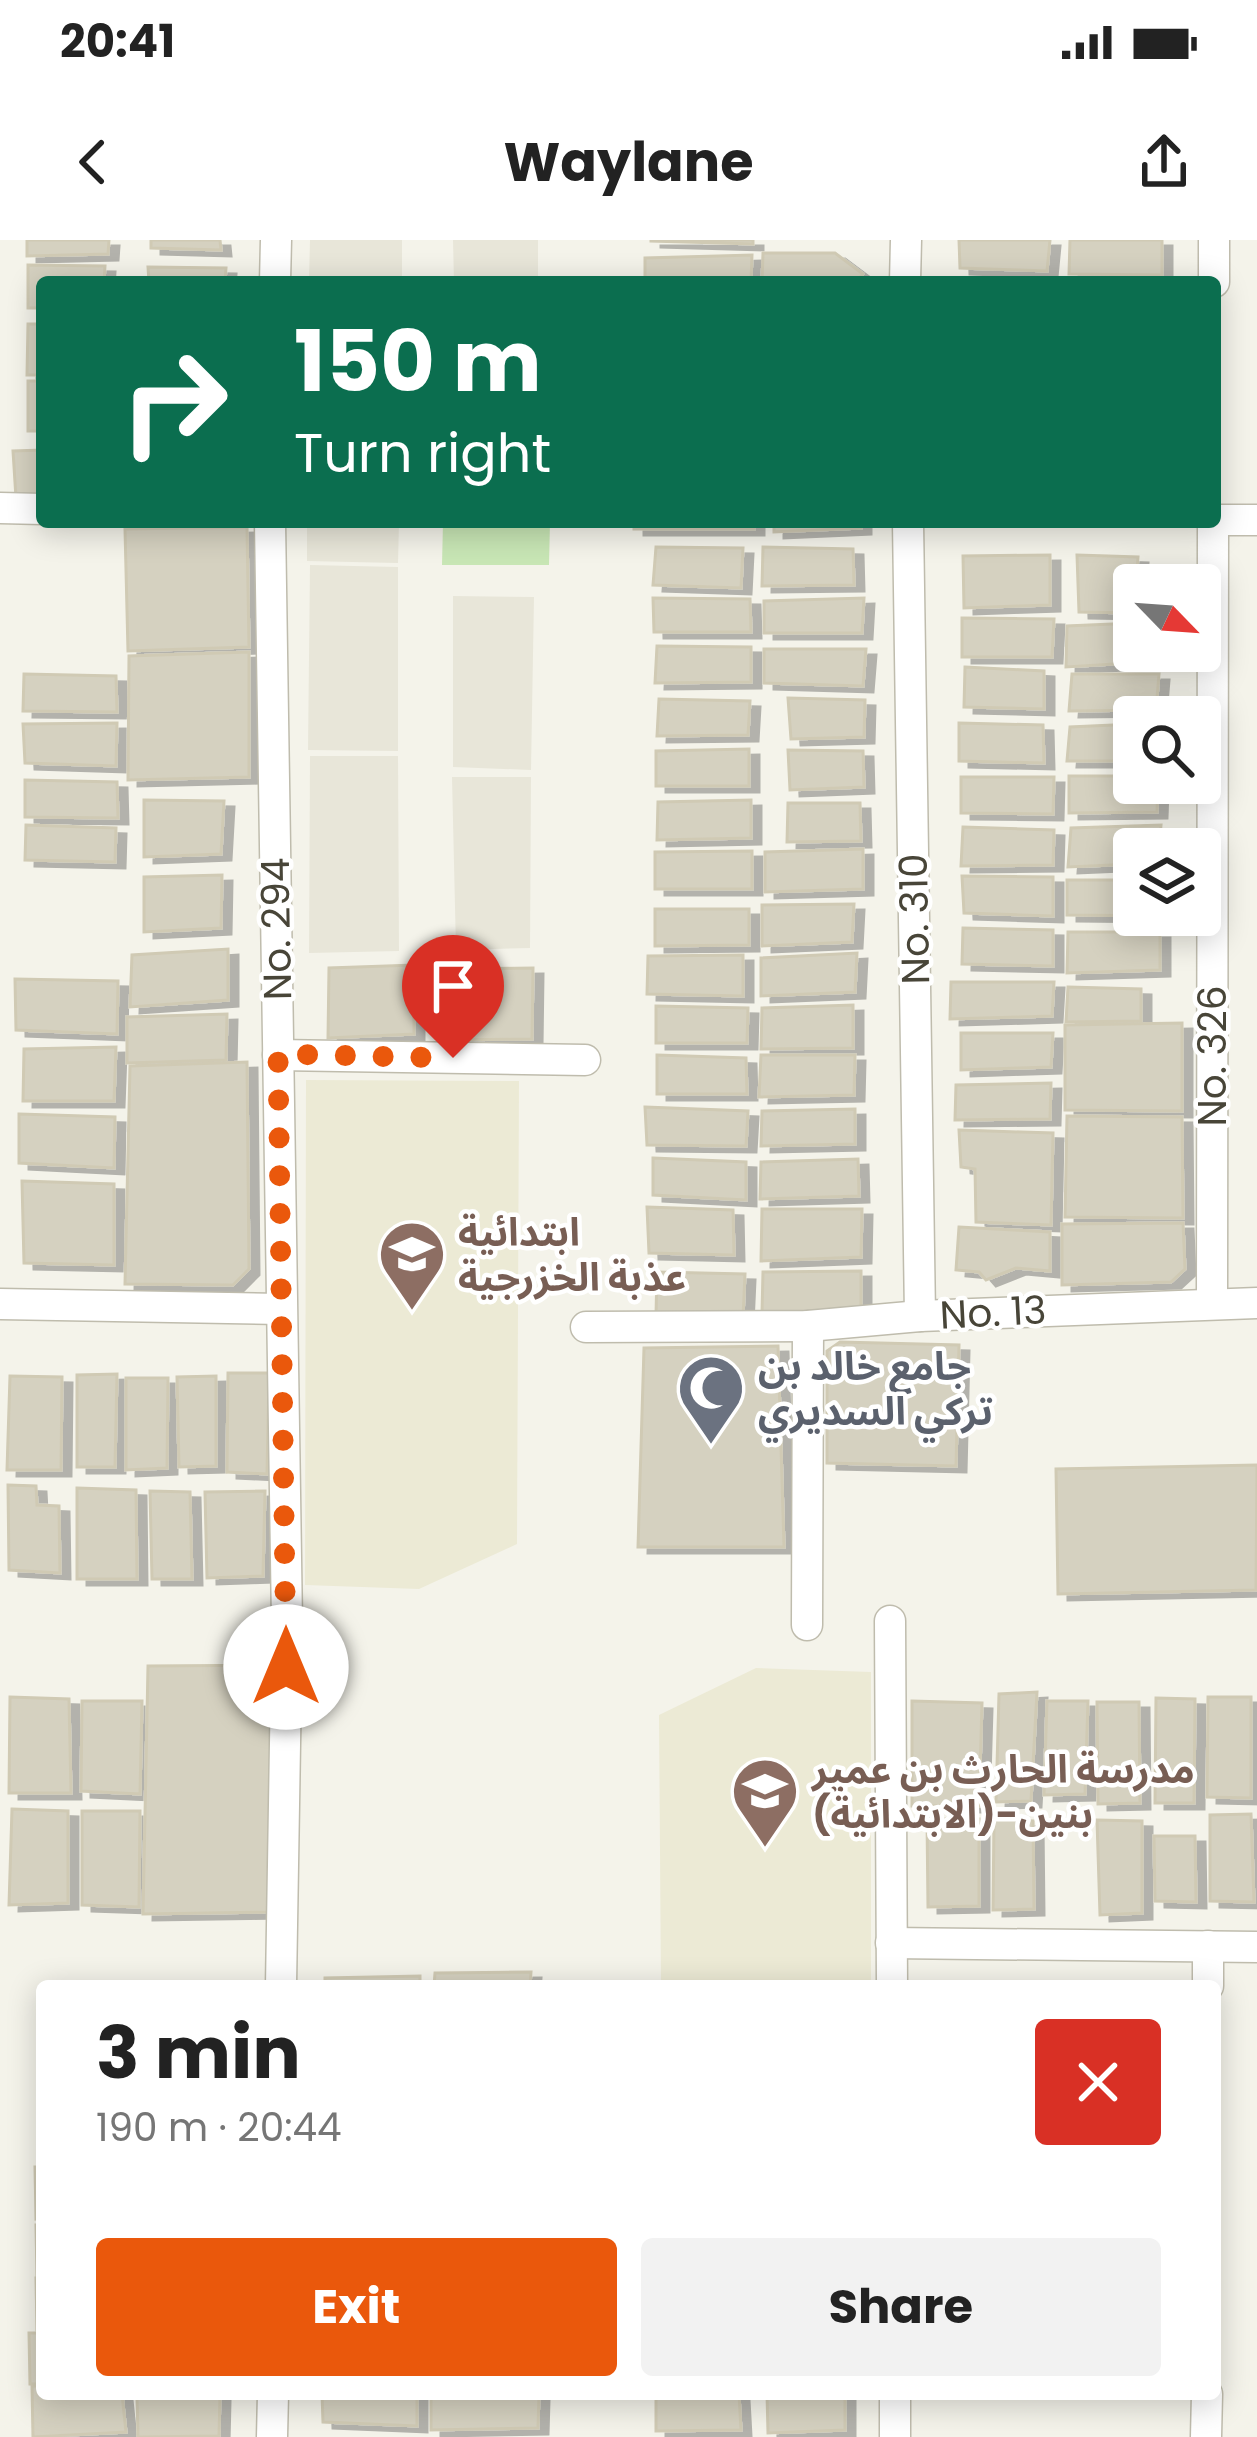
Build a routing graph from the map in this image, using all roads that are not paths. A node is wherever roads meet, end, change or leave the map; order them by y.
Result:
1 (276, 240) edge
2 (905, 240) edge
3 (1214, 240) edge
4 (275, 276) edge
5 (905, 276) edge
6 (1214, 276) edge
7 (0, 508) edge
8 (36, 509) edge
9 (1257, 520) edge
10 (1221, 521) edge
11 (270, 528) edge
12 (908, 528) edge
13 (1214, 528) edge
14 (278, 1054) junction
15 (585, 1060) dead end
16 (1212, 1301) junction
17 (1257, 1303) edge
18 (0, 1304) edge
19 (280, 1309) junction
20 (920, 1316) junction
21 (808, 1326) junction
22 (586, 1327) dead end
23 (890, 1621) dead end
24 (807, 1624) dead end
25 (891, 1943) junction
26 (1208, 1946) junction
27 (1257, 1947) edge
28 (280, 1980) edge
29 (892, 1980) edge
30 (1208, 1980) edge
31 (273, 2400) edge
32 (895, 2400) edge
33 (1207, 2400) edge
34 (272, 2437) edge
35 (895, 2437) edge
36 (1207, 2437) edge

1 - 4 street
2 - 5 street
3 - 6 street
7 - 8 street
9 - 10 street
11 - 14 street, No. 294
12 - 20 street, No. 310
13 - 16 street, No. 326
14 - 15 street
14 - 19 street, No. 294
16 - 17 street, No. 13
16 - 20 street, No. 13
18 - 19 street
19 - 28 street, No. 294
20 - 21 street, No. 13
21 - 22 street, No. 13
21 - 24 street
23 - 25 street
25 - 26 street
25 - 29 street
26 - 27 street
26 - 30 street
31 - 34 street
32 - 35 street
33 - 36 street

